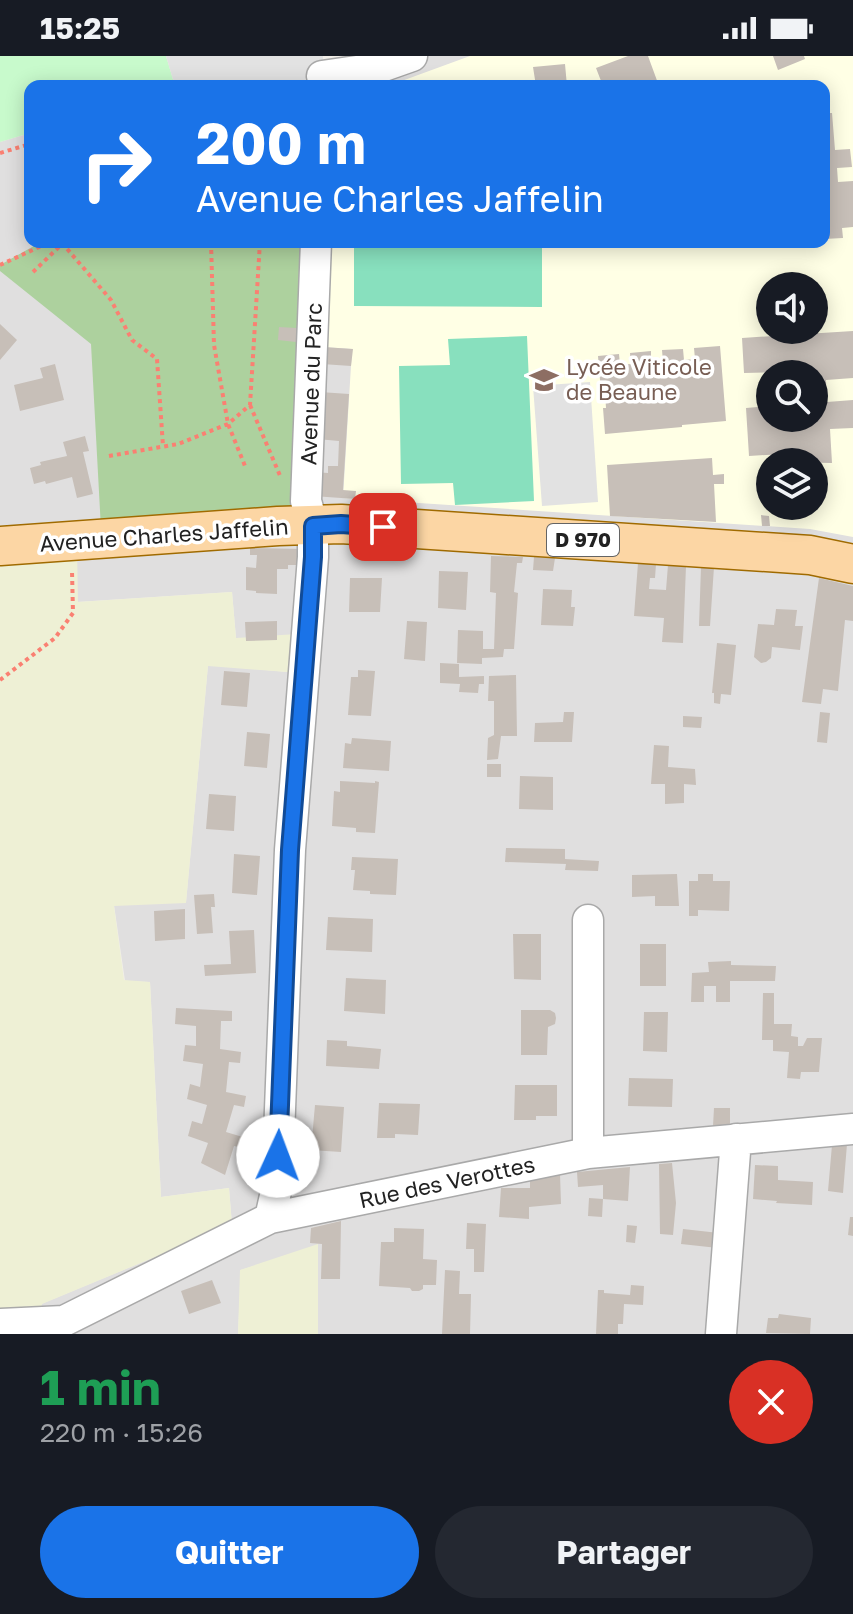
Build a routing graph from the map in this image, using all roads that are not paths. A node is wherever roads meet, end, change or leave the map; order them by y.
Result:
1 (412, 56) edge
2 (322, 73) edge
3 (372, 77) edge
4 (316, 248) edge
5 (313, 526) junction
6 (0, 546) edge
7 (853, 564) edge
8 (588, 920) dead end
9 (853, 1129) edge
10 (736, 1139) junction
11 (588, 1153) junction
12 (270, 1218) junction
13 (0, 1324) edge
14 (62, 1327) edge
15 (721, 1334) edge

1 - 3 street
2 - 3 street
4 - 5 street, Avenue du Parc
5 - 6 main road, Avenue Charles Jaffelin / D 970
5 - 7 main road, Avenue Charles Jaffelin / D 970
5 - 12 street, Avenue du Parc
8 - 11 street
9 - 10 street, Rue des Verottes
10 - 11 street, Rue des Verottes
10 - 15 street
11 - 12 street, Rue des Verottes
12 - 14 street, Rue des Verottes
13 - 14 street

